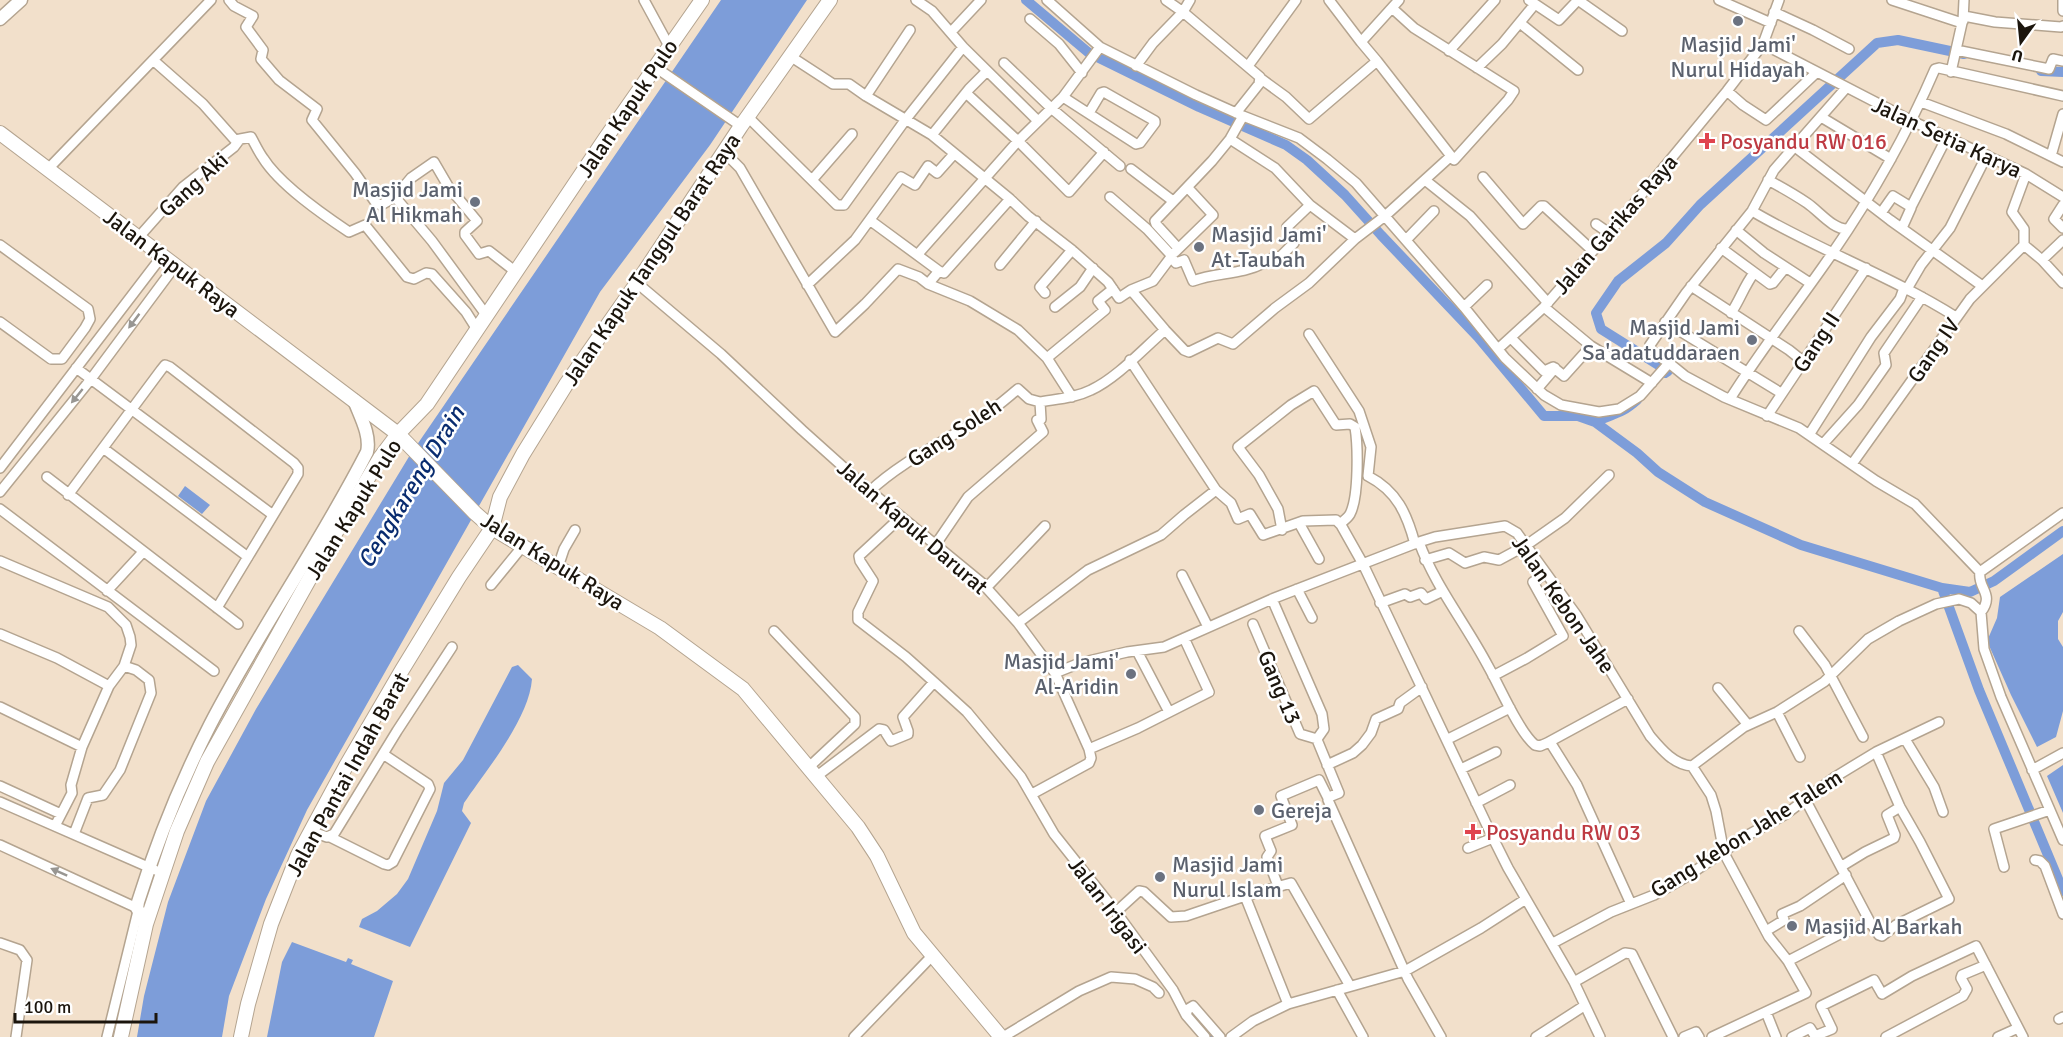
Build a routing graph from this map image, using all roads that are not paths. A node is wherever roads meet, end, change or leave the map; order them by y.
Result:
1 (21, 0) edge
2 (211, 0) edge
3 (229, 0) edge
4 (644, 0) edge
5 (702, 0) edge
6 (830, 0) edge
7 (916, 0) edge
8 (981, 0) edge
9 (1047, 0) edge
10 (1166, 0) edge
11 (1190, 0) edge
12 (1296, 0) edge
13 (1329, 0) edge
14 (1398, 0) edge
15 (1495, 0) edge
16 (1578, 0) edge
17 (1719, 0) edge
18 (1779, 0) edge
19 (1892, 0) edge
20 (1964, 0) edge
21 (2063, 0) edge
22 (1532, 2) edge
23 (1392, 8) junction
24 (2063, 11) edge
25 (1183, 12) junction
26 (1774, 12) junction
27 (0, 19) edge
28 (1030, 19) dead end
29 (1963, 20) junction
30 (1520, 23) junction
31 (1771, 23) junction
32 (2063, 26) edge
33 (910, 30) dead end
34 (1622, 31) dead end
35 (951, 32) junction
36 (1361, 42) junction
37 (1763, 44) junction
38 (669, 46) junction
39 (963, 47) junction
40 (1849, 49) dead end
41 (1098, 50) junction
42 (1955, 50) junction
43 (1449, 51) junction
44 (790, 56) junction
45 (153, 60) junction
46 (1377, 61) junction
47 (2063, 61) edge
48 (1004, 63) dead end
49 (1136, 66) junction
50 (1248, 66) junction
51 (1477, 68) junction
52 (659, 70) junction
53 (1578, 70) dead end
54 (987, 71) junction
55 (1083, 72) junction
56 (1816, 72) junction
57 (1951, 72) junction
58 (1260, 78) junction
59 (1845, 88) junction
60 (1727, 91) junction
61 (966, 93) junction
62 (866, 96) junction
63 (1063, 96) junction
64 (2063, 96) edge
65 (1921, 102) junction
66 (1051, 108) junction
67 (1089, 113) junction
68 (2063, 114) edge
69 (1239, 117) junction
70 (1821, 117) junction
71 (906, 119) junction
72 (1037, 120) junction
73 (1912, 121) junction
74 (741, 122) junction
75 (0, 133) edge
76 (852, 134) dead end
77 (932, 135) junction
78 (1231, 137) junction
79 (1947, 137) junction
80 (240, 139) junction
81 (1018, 141) junction
82 (1795, 147) junction
83 (724, 152) junction
84 (1104, 152) junction
85 (954, 154) junction
86 (1987, 155) junction
87 (2051, 156) junction
88 (1891, 159) junction
89 (1454, 160) dead end
90 (2063, 162) edge
91 (1120, 166) dead end
92 (48, 169) junction
93 (1131, 170) dead end
94 (2026, 174) junction
95 (1483, 177) dead end
96 (984, 178) junction
97 (812, 180) junction
98 (1425, 180) junction
99 (1768, 180) junction
100 (1188, 188) junction
101 (396, 197) junction
102 (1110, 197) dead end
103 (2063, 197) edge
104 (1010, 199) junction
105 (1173, 201) junction
106 (1866, 201) junction
107 (1311, 205) junction
108 (2063, 205) edge
109 (1911, 208) junction
110 (1434, 211) dead end
111 (1752, 211) junction
112 (1881, 213) junction
113 (1382, 218) junction
114 (1036, 220) junction
115 (871, 221) junction
116 (1596, 224) dead end
117 (1902, 228) junction
118 (2063, 228) edge
119 (1848, 229) junction
120 (1736, 230) junction
121 (1609, 233) junction
122 (1358, 236) junction
123 (138, 238) junction
124 (1406, 240) junction
125 (2063, 240) edge
126 (0, 245) edge
127 (2024, 245) junction
128 (1721, 248) junction
129 (1072, 250) junction
130 (1593, 251) junction
131 (1933, 251) junction
132 (1833, 252) junction
133 (918, 254) junction
134 (1173, 254) junction
135 (162, 256) junction
136 (2042, 260) junction
137 (1000, 265) dead end
138 (175, 266) junction
139 (1093, 268) junction
140 (1785, 268) junction
141 (1866, 268) junction
142 (939, 271) junction
143 (516, 272) junction
144 (1754, 273) junction
145 (637, 283) junction
146 (1810, 283) junction
147 (2063, 283) edge
148 (928, 284) junction
149 (807, 285) junction
150 (1487, 285) dead end
151 (1981, 285) junction
152 (1691, 286) junction
153 (1906, 288) junction
154 (1113, 289) junction
155 (1131, 290) junction
156 (1045, 293) dead end
157 (1922, 297) junction
158 (1546, 305) junction
159 (1055, 307) dead end
160 (1464, 308) junction
161 (1731, 313) junction
162 (487, 316) junction
163 (1956, 316) junction
164 (0, 322) edge
165 (1665, 322) junction
166 (1165, 330) junction
167 (477, 331) junction
168 (1309, 334) dead end
169 (1511, 338) junction
170 (1770, 338) junction
171 (1591, 345) junction
172 (1498, 349) junction
173 (1047, 358) junction
174 (1130, 360) junction
175 (1804, 362) junction
176 (1668, 365) junction
177 (76, 368) junction
178 (1555, 368) junction
179 (1747, 372) junction
180 (91, 379) junction
181 (1652, 383) junction
182 (1537, 389) junction
183 (1781, 393) junction
184 (1072, 397) junction
185 (1730, 399) junction
186 (354, 400) junction
187 (1040, 402) junction
188 (132, 409) junction
189 (1767, 416) junction
190 (1809, 435) junction
191 (403, 438) junction
192 (1823, 444) junction
193 (104, 448) junction
194 (0, 450) edge
195 (7, 459) junction
196 (1852, 464) junction
197 (0, 468) edge
198 (18, 469) junction
199 (1609, 475) dead end
200 (47, 477) dead end
201 (1216, 490) junction
202 (870, 491) junction
203 (0, 492) edge
204 (68, 495) junction
205 (0, 509) edge
206 (2063, 513) edge
207 (273, 515) junction
208 (901, 517) junction
209 (1299, 523) junction
210 (1340, 524) junction
211 (1045, 526) dead end
212 (492, 528) junction
213 (575, 530) dead end
214 (1282, 530) junction
215 (1417, 543) junction
216 (936, 544) junction
217 (1525, 546) junction
218 (522, 547) junction
219 (143, 552) junction
220 (248, 557) junction
221 (1318, 559) dead end
222 (1425, 560) junction
223 (0, 561) edge
224 (1363, 564) junction
225 (558, 567) junction
226 (1546, 573) junction
227 (1182, 575) dead end
228 (1979, 576) junction
229 (491, 585) dead end
230 (986, 588) junction
231 (1296, 589) junction
232 (107, 591) junction
233 (1443, 591) junction
234 (1272, 599) junction
235 (1380, 603) junction
236 (217, 608) junction
237 (1981, 612) junction
238 (1312, 618) dead end
239 (1018, 623) junction
240 (238, 624) dead end
241 (1253, 624) dead end
242 (1208, 627) junction
243 (774, 631) dead end
244 (1799, 631) dead end
245 (0, 634) edge
246 (1184, 638) junction
247 (452, 647) dead end
248 (1137, 651) junction
249 (124, 666) junction
250 (214, 671) dead end
251 (1055, 673) junction
252 (1831, 675) junction
253 (1493, 676) junction
254 (934, 682) junction
255 (109, 686) junction
256 (1422, 687) junction
257 (1718, 688) dead end
258 (1628, 699) junction
259 (0, 707) edge
260 (1510, 708) junction
261 (1169, 712) junction
262 (1777, 712) junction
263 (1939, 722) dead end
264 (1748, 725) junction
265 (1863, 737) dead end
266 (1317, 739) junction
267 (1448, 739) junction
268 (1905, 739) junction
269 (1550, 741) junction
270 (82, 747) junction
271 (1089, 749) junction
272 (1496, 752) dead end
273 (1876, 752) junction
274 (2063, 753) edge
275 (382, 754) junction
276 (1800, 757) dead end
277 (1327, 765) junction
278 (1692, 766) junction
279 (1461, 768) junction
280 (2032, 770) junction
281 (813, 771) junction
282 (1510, 785) dead end
283 (0, 786) edge
284 (1032, 794) junction
285 (1328, 798) junction
286 (1805, 799) junction
287 (0, 802) edge
288 (1476, 803) junction
289 (1900, 807) junction
290 (2048, 811) junction
291 (1943, 812) dead end
292 (62, 814) junction
293 (55, 825) junction
294 (310, 831) junction
295 (74, 834) junction
296 (330, 837) junction
297 (1493, 838) junction
298 (2063, 840) edge
299 (0, 845) edge
300 (1468, 848) dead end
301 (1724, 853) junction
302 (2035, 861) dead end
303 (2004, 867) dead end
304 (155, 870) junction
305 (1844, 871) junction
306 (1278, 886) junction
307 (1245, 896) junction
308 (1526, 899) junction
309 (1631, 904) junction
310 (138, 909) junction
311 (1116, 912) junction
312 (2063, 914) edge
313 (1870, 922) junction
314 (146, 924) junction
315 (1766, 931) junction
316 (0, 943) edge
317 (1553, 943) junction
318 (932, 956) junction
319 (1788, 961) junction
320 (1986, 965) junction
321 (1405, 971) junction
322 (1574, 982) junction
323 (1350, 986) junction
324 (1337, 990) junction
325 (1159, 993) dead end
326 (1288, 1004) junction
327 (1584, 1006) junction
328 (1766, 1012) junction
329 (1186, 1015) junction
330 (2018, 1028) junction
331 (16, 1037) edge
332 (107, 1037) edge
333 (122, 1037) edge
334 (240, 1037) edge
335 (854, 1037) edge
336 (1002, 1037) edge
337 (1204, 1037) edge
338 (1220, 1037) edge
339 (1231, 1037) edge
340 (1363, 1037) edge
341 (1441, 1037) edge
342 (1536, 1037) edge
343 (1600, 1037) edge
344 (1673, 1037) edge
345 (1684, 1037) edge
346 (1698, 1037) edge
347 (1712, 1037) edge
348 (1776, 1037) edge
349 (1792, 1037) edge
350 (1886, 1037) edge
351 (1998, 1037) edge
352 (2023, 1037) edge

1 - 27 street
2 - 45 street
3 - 101 street
4 - 38 street
5 - 38 main road, Jalan Kapuk Pulo
6 - 44 main road, Jalan Kapuk Tanggul Barat Raya
7 - 35 street
8 - 35 street
9 - 41 street
10 - 25 street
11 - 25 street
12 - 50 street
13 - 36 street
14 - 23 street
15 - 43 street
16 - 22 street
16 - 34 street
17 - 31 street
18 - 26 street, Jalan Garikas Raya
19 - 29 street
20 - 29 street
21 - 24 street
22 - 30 street
23 - 36 street
23 - 43 street
25 - 49 street
25 - 50 street
26 - 31 street, Jalan Garikas Raya
26 - 40 street
28 - 55 street
29 - 32 street
29 - 42 street
30 - 51 street
30 - 53 street
31 - 37 street, Jalan Garikas Raya
33 - 62 street
35 - 39 street
36 - 46 street
37 - 56 street, Jalan Setia Karya
37 - 60 street, Jalan Garikas Raya
38 - 52 main road, Jalan Kapuk Pulo
39 - 54 street
39 - 71 street
41 - 49 street
41 - 55 street
42 - 47 street
42 - 57 street
43 - 51 street
44 - 62 street
44 - 74 main road, Jalan Kapuk Tanggul Barat Raya
45 - 80 street, Gang Aki
45 - 92 street
46 - 58 street
46 - 98 street
48 - 66 street
49 - 69 street
50 - 58 street
51 - 89 street
52 - 74 street
52 - 143 main road, Jalan Kapuk Pulo
54 - 61 street
54 - 72 street
55 - 63 street
56 - 59 street, Jalan Setia Karya
56 - 60 street
57 - 64 street
57 - 65 street
58 - 69 street
59 - 70 street
59 - 73 street, Jalan Setia Karya
60 - 121 street, Jalan Garikas Raya
61 - 77 street
61 - 81 street
62 - 71 street
63 - 66 street
63 - 67 street
65 - 73 street
65 - 87 street
66 - 72 street
66 - 84 street
67 - 67 street
68 - 87 street
69 - 78 street
69 - 113 street
70 - 82 street
70 - 88 street
71 - 77 street
71 - 97 street
72 - 81 street
73 - 79 street, Jalan Setia Karya
73 - 88 street
74 - 83 main road, Jalan Kapuk Tanggul Barat Raya
74 - 97 street
75 - 92 main road, Jalan Kapuk Raya
76 - 97 street
77 - 85 street
78 - 100 street
78 - 107 street
79 - 86 street, Jalan Setia Karya
79 - 109 street
80 - 123 street, Gang Aki
80 - 167 street
81 - 84 street
81 - 96 street
82 - 99 street
82 - 106 street
83 - 145 main road, Jalan Kapuk Tanggul Barat Raya
83 - 149 street
84 - 91 street
85 - 96 street
85 - 115 street
86 - 94 street, Jalan Setia Karya
86 - 131 street
87 - 90 street
88 - 106 street
92 - 123 main road, Jalan Kapuk Raya
93 - 105 street
94 - 103 street, Jalan Setia Karya
94 - 127 street
95 - 130 street
96 - 104 street
96 - 133 street
98 - 113 street
98 - 158 street
99 - 111 street
99 - 119 street
100 - 105 street
100 - 134 street
101 - 143 street
101 - 162 street
102 - 134 street
104 - 114 street
104 - 142 street
105 - 134 street
106 - 112 street
106 - 119 street
107 - 122 street
107 - 134 street
108 - 118 street
109 - 112 street
109 - 117 street
110 - 124 street
111 - 120 street
111 - 132 street
112 - 117 street
113 - 122 street
113 - 124 street
114 - 129 street
114 - 137 street
115 - 133 street
115 - 149 street
116 - 121 street
117 - 131 street
119 - 132 street
120 - 128 street
120 - 140 street
121 - 130 street, Jalan Garikas Raya
122 - 166 street
123 - 135 main road, Jalan Kapuk Raya
124 - 160 street
125 - 136 street
126 - 164 street
127 - 136 street
127 - 151 street, Gang IV
128 - 144 street
128 - 152 street
129 - 139 street
129 - 156 street
130 - 158 street, Jalan Garikas Raya
131 - 151 street
131 - 153 street
132 - 141 street
132 - 146 street
133 - 142 street
134 - 155 street
135 - 138 main road, Jalan Kapuk Raya
135 - 177 street
136 - 147 street
138 -> 180 street
138 - 186 main road, Jalan Kapuk Raya
139 - 154 street
139 - 159 street
140 - 144 street
140 - 146 street
141 - 153 street
141 - 175 street, Gang II
142 - 148 street
143 - 162 main road, Jalan Kapuk Pulo
144 - 161 street
145 - 202 street, Jalan Kapuk Darurat
145 - 212 main road, Jalan Kapuk Tanggul Barat Raya
146 - 170 street
148 - 149 street
148 - 173 street
150 - 160 street
151 - 163 street, Gang IV
152 - 161 street
152 - 165 street
153 - 157 street
153 - 190 street
154 - 155 street
154 - 173 street
155 - 166 street
157 - 163 street
157 - 192 street
158 - 169 street, Jalan Garikas Raya
158 - 171 street
160 - 172 street
161 - 170 street
162 - 167 main road, Jalan Kapuk Pulo
163 - 196 street, Gang IV
165 - 176 street
165 - 179 street
166 - 174 street
167 - 191 main road, Jalan Kapuk Pulo
168 - 215 street
169 - 172 street, Jalan Garikas Raya
169 - 178 street
170 - 175 street
170 - 179 street
171 - 178 street
171 - 181 street
172 - 182 street
173 - 184 street
174 - 184 street
174 - 201 street
175 - 183 street, Gang II
176 - 181 street
176 - 185 street
177 - 180 street
177 - 195 street
178 - 182 street
179 - 183 street
179 - 185 street
180 - 188 street
180 -> 198 street
181 - 182 street
183 - 189 street, Gang II
184 - 187 street
185 - 189 street
186 - 191 main road, Jalan Kapuk Raya
186 - 304 street, Jalan Kapuk Pulo
187 - 202 street, Gang Soleh
187 - 216 street
188 - 193 street
188 - 207 street
188 - 207 street
189 - 190 street
190 - 192 street
191 - 212 main road, Jalan Kapuk Raya
191 - 304 main road, Jalan Kapuk Pulo
192 - 196 street
193 - 204 street
193 - 220 street
194 - 195 street
195 - 197 street
195 - 198 street
196 - 228 street
198 - 203 street
199 - 217 street
200 - 204 street
201 - 214 street
201 - 239 street
202 - 208 street, Jalan Kapuk Darurat
204 - 219 street
205 - 232 street
206 - 228 street
207 - 220 street
208 - 216 street, Jalan Kapuk Darurat
208 - 254 street, Jalan Irigasi
209 - 210 street
209 - 214 street
209 - 221 street
210 - 214 street
210 - 224 street
211 - 230 street
212 - 218 main road, Jalan Kapuk Raya
212 - 294 main road, Jalan Pantai Indah Barat
213 - 225 street
215 - 217 street, Jalan Kebon Jahe
215 - 222 street
215 - 224 street, Jalan Kebon Jahe
216 - 230 street, Jalan Kapuk Darurat
217 - 222 street
217 - 226 street, Jalan Kebon Jahe
218 - 225 main road, Jalan Kapuk Raya
218 - 229 street
219 - 232 street
219 - 236 street
220 - 236 street
222 - 233 street
223 - 249 street
224 - 231 street, Jalan Kebon Jahe
224 - 235 street
225 - 281 main road, Jalan Kapuk Raya
226 - 253 street
226 - 258 street, Jalan Kebon Jahe
227 - 242 street
228 - 237 street
230 - 239 street, Jalan Kapuk Darurat
231 - 234 street, Jalan Kebon Jahe
231 - 238 street
232 - 250 street
233 - 235 street
233 - 253 street
234 - 242 street, Jalan Kebon Jahe
234 - 266 street
235 - 256 street
236 - 240 street
237 - 252 street
237 - 280 street
239 - 251 street, Jalan Kapuk Darurat
241 - 266 street, Gang 13
242 - 246 street, Jalan Kebon Jahe
243 - 281 street
244 - 252 street
245 - 255 street
246 - 248 street, Jalan Kebon Jahe
246 - 261 street
247 - 275 street
248 - 251 street, Jalan Kebon Jahe
248 - 261 street
249 - 255 street
249 - 295 street
251 - 271 street, Jalan Kapuk Darurat
252 - 262 street
252 - 265 street
253 - 260 street
254 - 281 street
254 - 284 street, Jalan Irigasi
255 - 270 street
256 - 267 street
256 - 277 street
257 - 264 street
258 - 269 street
258 - 278 street, Jalan Kebon Jahe
259 - 270 street
260 - 267 street
260 - 269 street
261 - 271 street
262 - 264 street
262 - 276 street
263 - 268 street, Gang Kebon Jahe Talem
264 - 278 street
266 - 277 street
267 - 279 street
268 - 273 street, Gang Kebon Jahe Talem
268 - 291 street
269 - 309 street
270 - 292 street
271 - 284 street
272 - 279 street
273 - 286 street, Gang Kebon Jahe Talem
273 - 289 street
274 - 280 street
275 - 296 street
275 - 296 street
277 - 285 street
278 - 301 street
279 - 288 street
280 - 290 street
281 - 318 main road, Jalan Kapuk Raya
282 - 288 street
283 - 292 street
284 - 311 street, Jalan Irigasi
285 - 306 street
285 - 321 street
286 - 301 street, Gang Kebon Jahe Talem
286 - 305 street
287 - 293 street
288 - 297 street
289 - 305 street
289 - 313 street
290 - 298 street
290 - 303 street
292 - 293 street
293 - 295 street
294 - 296 street
294 - 334 main road, Jalan Pantai Indah Barat
295 - 304 street
297 - 300 street
297 - 308 street
310 -> 299 street
301 - 309 street, Gang Kebon Jahe Talem
301 - 315 street
302 - 312 street
304 - 310 street
304 - 314 main road, Jalan Kapuk Pulo
305 - 313 street
305 - 315 street
306 - 307 street
306 - 323 street
307 - 311 street
307 - 326 street
308 - 317 street
308 - 321 street
309 - 317 street, Gang Kebon Jahe Talem
310 - 314 street
310 - 332 street
311 - 329 street, Jalan Irigasi
313 - 319 street
314 - 333 main road, Jalan Kapuk Pulo
315 - 319 street
316 - 331 street
317 - 322 street
318 - 335 street
318 - 336 main road, Jalan Kapuk Raya
319 - 328 street
320 - 330 street
320 - 349 street
320 - 350 street
321 - 323 street
321 - 341 street
322 - 327 street
322 - 344 street
323 - 324 street
324 - 326 street
324 - 340 street
325 - 336 street
326 - 339 street
327 - 342 street
327 - 343 street
328 - 347 street
328 - 348 street
329 - 337 street, Jalan Irigasi
329 - 338 street
330 - 351 street
330 - 352 street
345 - 346 street

